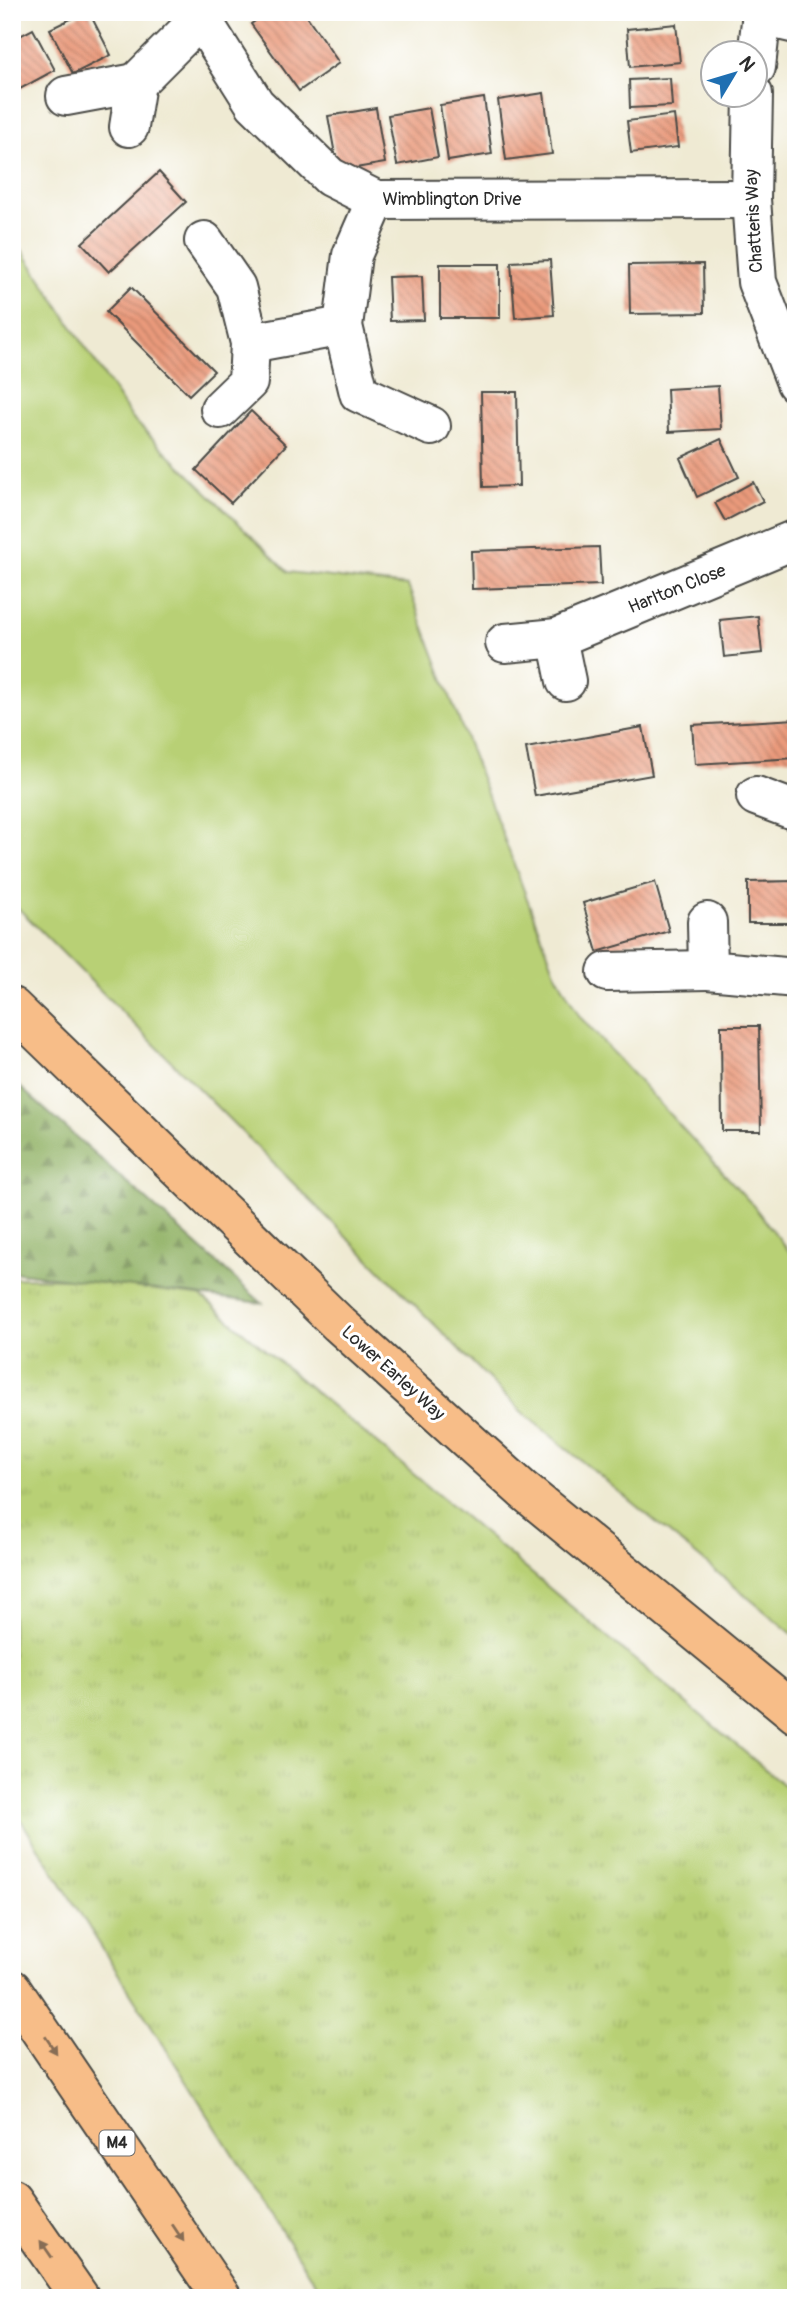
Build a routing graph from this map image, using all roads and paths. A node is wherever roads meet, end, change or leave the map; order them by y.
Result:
1 (198, 15) edge
2 (773, 17) edge
3 (765, 38) edge
4 (136, 83) junction
5 (66, 96) dead end
6 (753, 108) edge
7 (129, 127) dead end
8 (751, 199) junction
9 (376, 200) junction
10 (204, 240) dead end
11 (343, 326) junction
12 (250, 344) junction
13 (796, 383) edge
14 (219, 409) dead end
15 (431, 426) dead end
16 (796, 538) edge
17 (557, 638) junction
18 (505, 643) dead end
19 (566, 681) dead end
20 (756, 796) dead end
21 (796, 811) edge
22 (706, 922) dead end
23 (708, 970) junction
24 (607, 972) dead end
25 (796, 978) edge
26 (12, 1007) edge
27 (796, 1714) edge
28 (12, 1989) edge
29 (12, 2200) edge
30 (80, 2298) edge
31 (222, 2298) edge

1 - 4 street
1 - 9 street, Wimblington Drive
2 - 3 street
4 - 5 street
4 - 7 street
6 - 8 street, Chatteris Way
8 - 9 street, Wimblington Drive
8 - 13 street, Chatteris Way
9 - 11 street
10 - 12 street
11 - 12 street
11 - 15 street
12 - 14 street
16 - 17 street, Harlton Close
17 - 18 street, Harlton Close
17 - 19 street
20 - 21 street
22 - 23 street
23 - 24 street
23 - 25 street
26 - 27 main road, Lower Earley Way
28 -> 31 main road, M4
30 -> 29 main road

